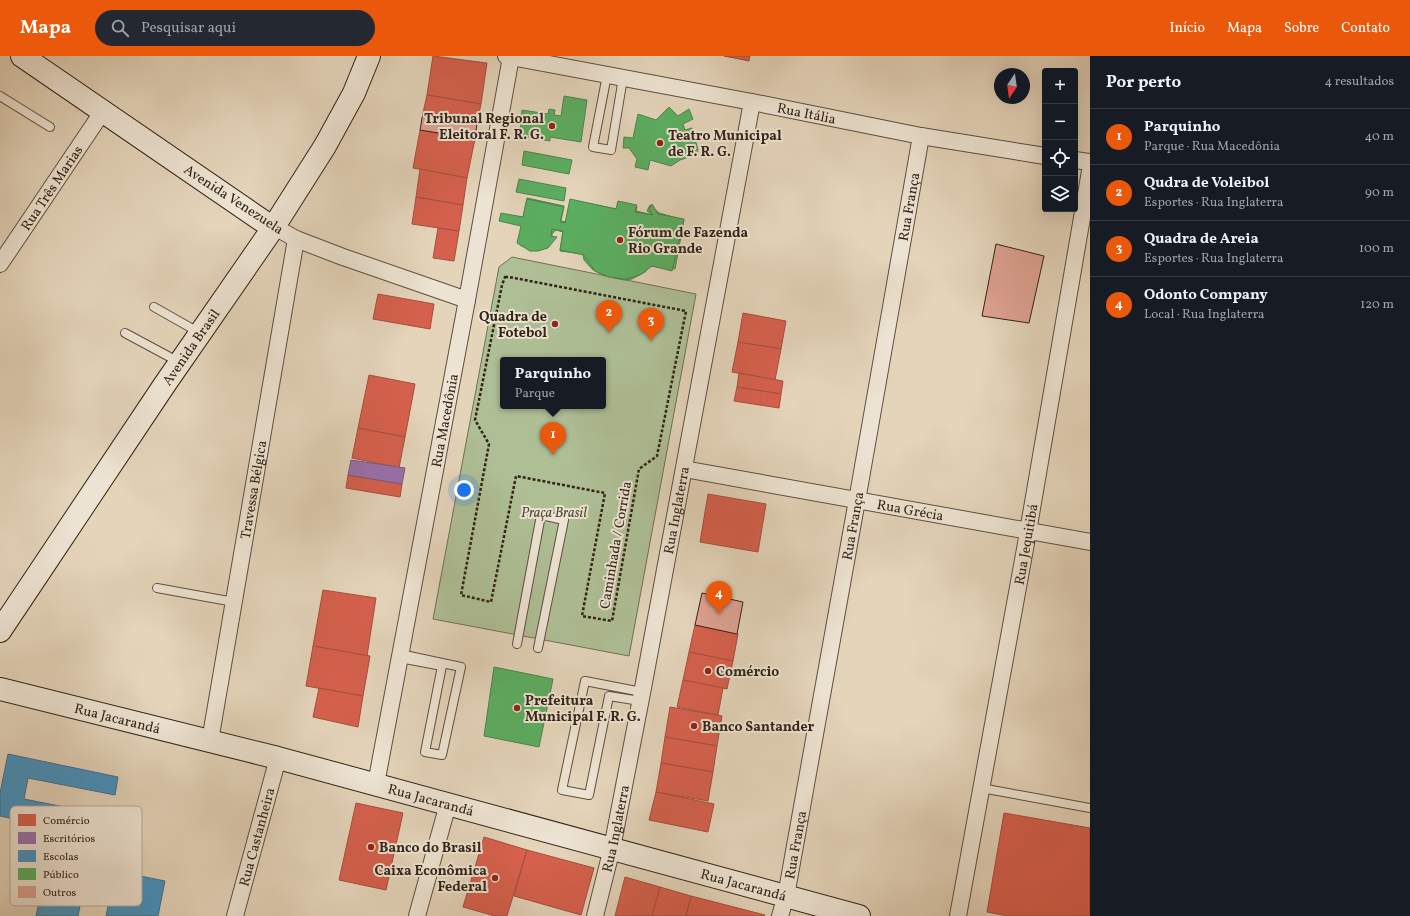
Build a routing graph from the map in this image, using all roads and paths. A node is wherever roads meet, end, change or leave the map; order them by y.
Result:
1 (22, 56) edge
2 (369, 56) edge
3 (508, 56) edge
4 (569, 62) edge
5 (607, 75) junction
6 (623, 78) junction
7 (0, 96) edge
8 (752, 102) junction
9 (103, 111) junction
10 (50, 127) dead end
11 (921, 136) junction
12 (1042, 156) edge
13 (1085, 165) edge
14 (273, 228) junction
15 (296, 239) junction
16 (0, 264) edge
17 (468, 300) junction
18 (154, 307) dead end
19 (686, 311) joint
20 (125, 333) dead end
21 (200, 333) junction
22 (180, 362) junction
23 (684, 469) junction
24 (857, 501) junction
25 (1028, 531) junction
26 (1090, 542) edge
27 (157, 588) dead end
28 (234, 602) junction
29 (0, 631) edge
30 (517, 644) dead end
31 (538, 648) dead end
32 (400, 656) junction
33 (0, 690) edge
34 (641, 697) junction
35 (210, 741) junction
36 (278, 758) junction
37 (376, 784) junction
38 (981, 788) junction
39 (448, 804) junction
40 (1090, 808) edge
41 (612, 848) junction
42 (783, 906) edge
43 (235, 916) edge
44 (417, 916) edge
45 (594, 916) edge
46 (860, 916) edge
47 (958, 916) edge

1 - 9 street, Avenida Venezuela
2 - 14 street, Avenida Brasil
3 - 4 street
3 - 17 street, Rua Macedônia
4 - 5 street, Rua Itália
5 - 6 street, Rua Itália
5 - 6 lane
6 - 8 street, Rua Itália
7 - 10 lane
8 - 11 street, Rua Itália
8 - 23 street, Rua Inglaterra
9 - 14 street, Avenida Venezuela
9 - 16 street, Rua Três Marias
11 - 12 street, Rua Itália
11 - 24 street, Rua França
13 - 25 street, Rua Jequitibá
14 - 15 street, Avenida Venezuela
14 - 21 street, Avenida Brasil
15 - 17 street, Avenida Venezuela
15 - 28 street, Travessa Bélgica
17 - 32 street, Rua Macedônia
18 - 21 lane
19 - 19 path, Caminhada / Corrida
20 - 22 lane
21 - 22 street, Avenida Brasil
22 - 29 street, Avenida Brasil
23 - 24 street, Rua Grécia
23 - 34 street, Rua Inglaterra
24 - 25 street, Rua Grécia
24 - 42 street, Rua França
25 - 26 street, Rua Grécia
25 - 38 street, Rua Jequitibá
27 - 28 lane
28 - 35 street, Travessa Bélgica
30 - 31 lane
32 - 32 lane
32 - 37 street, Rua Macedônia
33 - 35 street, Rua Jacarandá
34 - 34 lane
34 - 41 street, Rua Inglaterra
35 - 36 street, Rua Jacarandá
36 - 37 street, Rua Jacarandá
36 - 43 street, Rua Castanheira
37 - 39 street, Rua Jacarandá
38 - 40 lane
38 - 47 street, Rua Jequitibá
39 - 41 street, Rua Jacarandá
39 - 44 street
41 - 42 street, Rua Jacarandá
41 - 45 street, Rua Inglaterra
42 - 46 street, Rua Jacarandá

